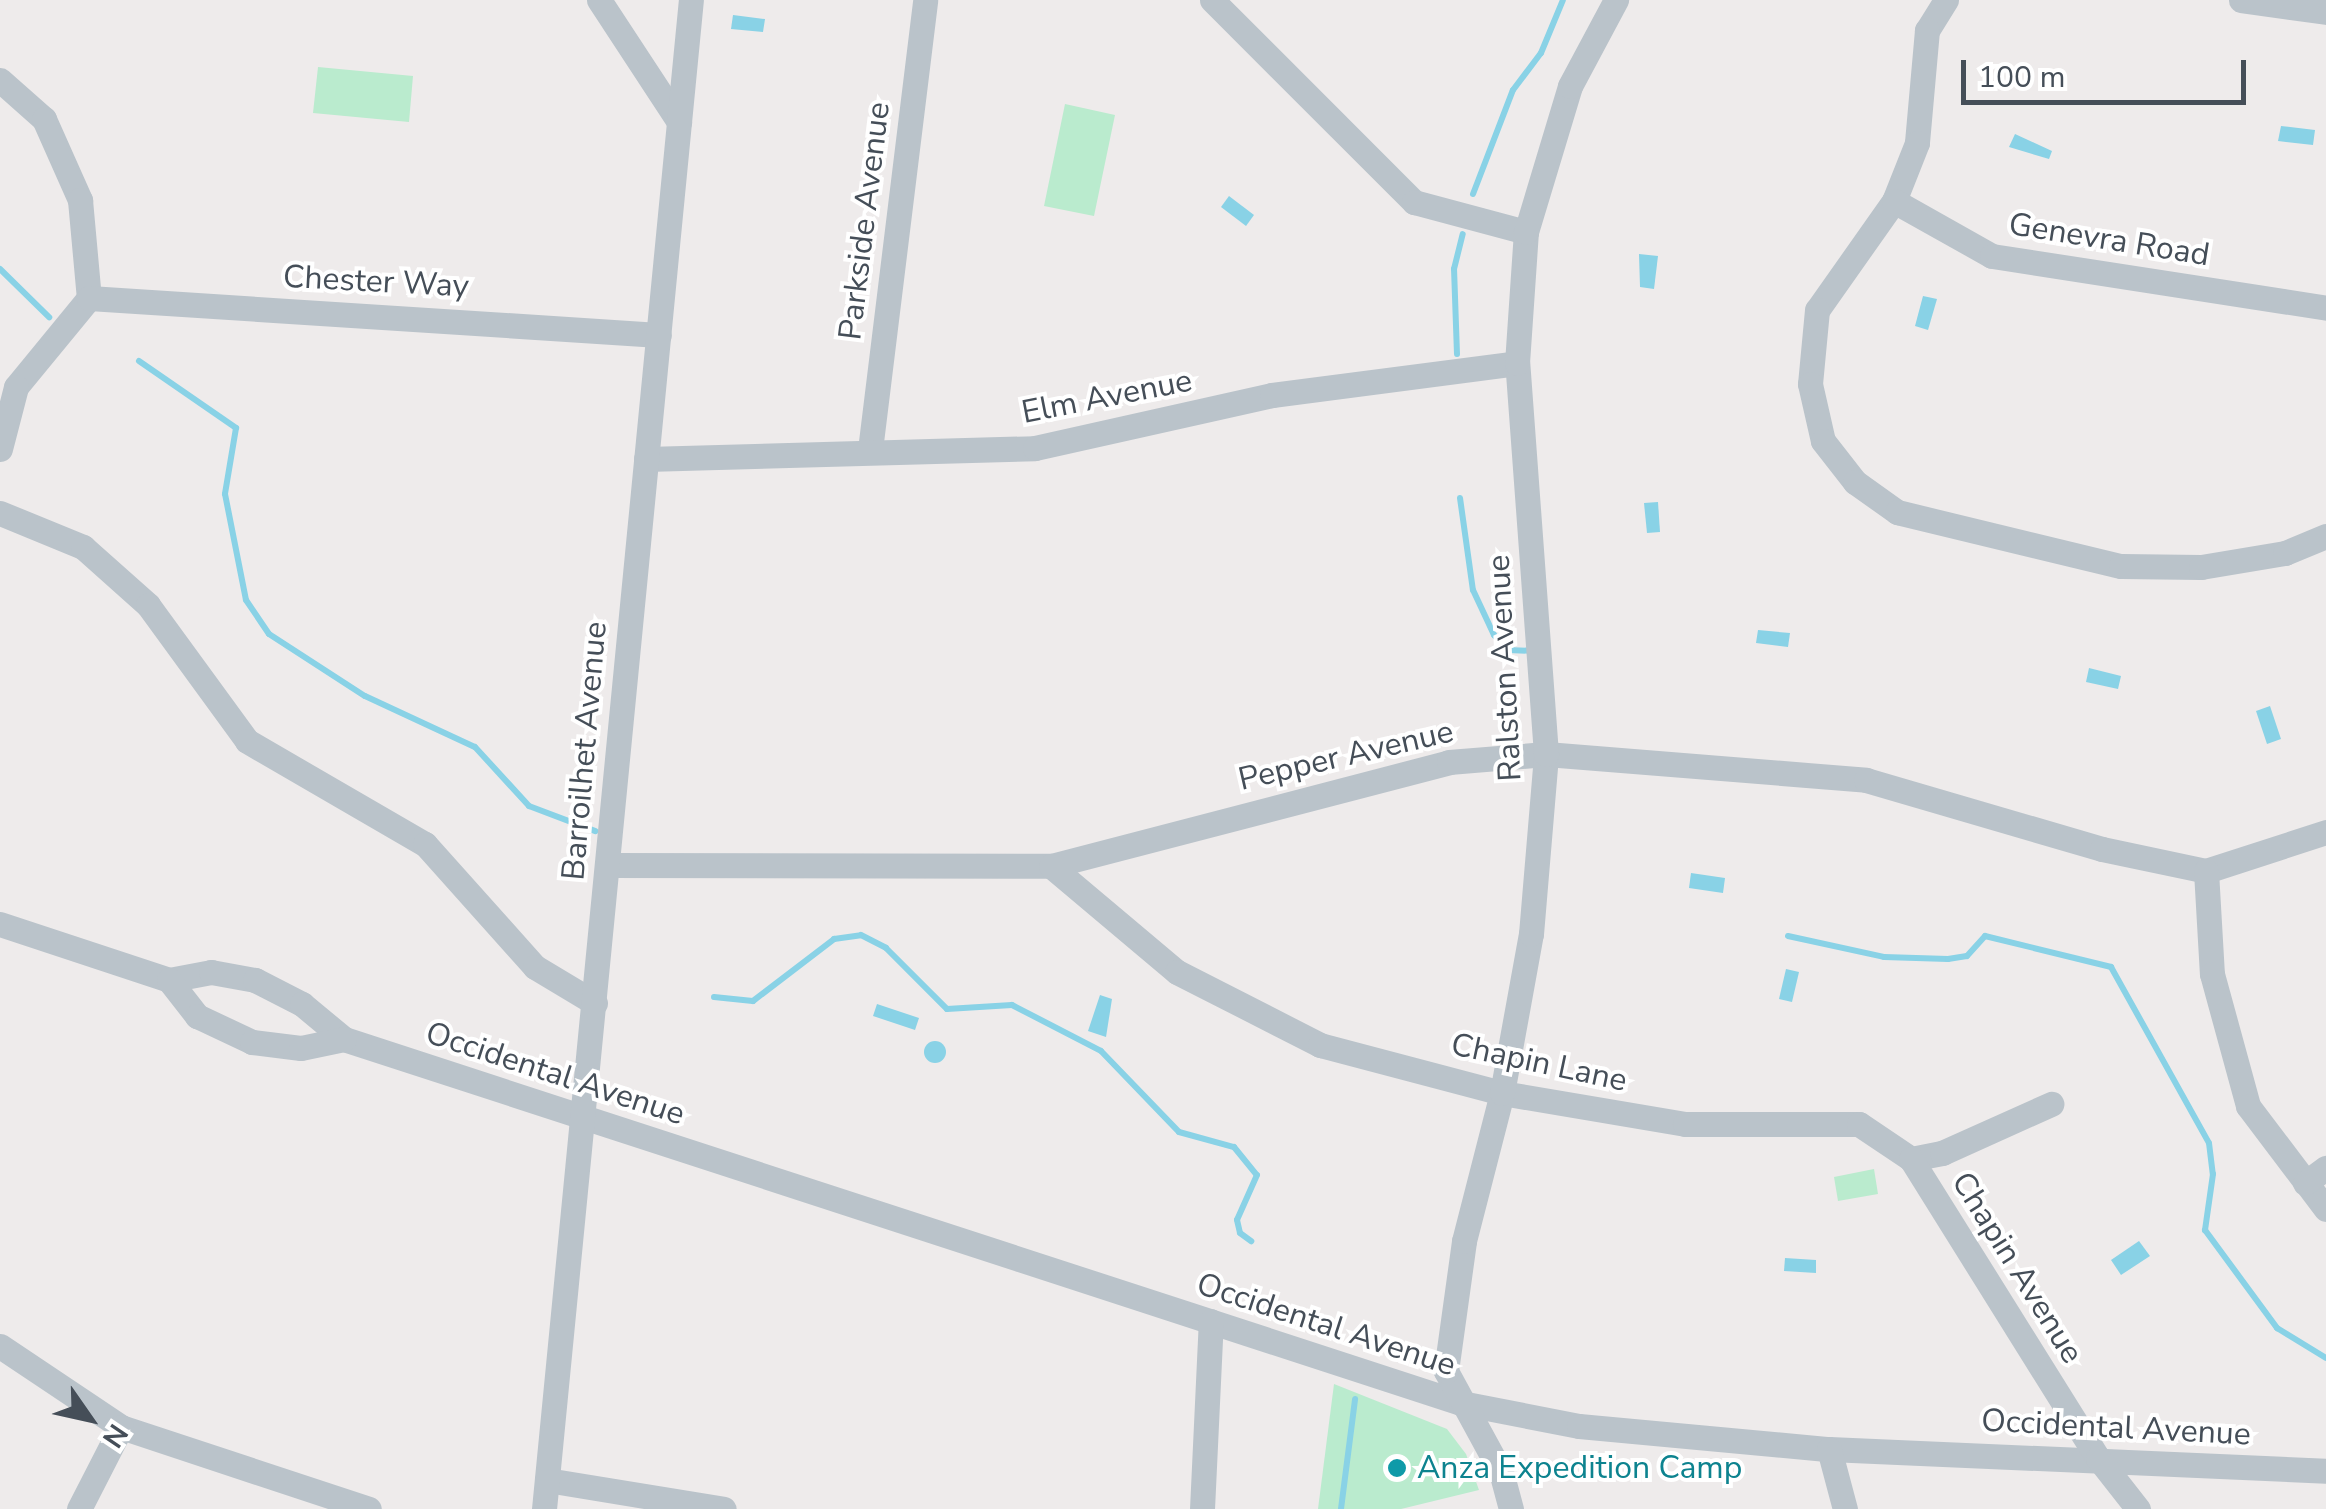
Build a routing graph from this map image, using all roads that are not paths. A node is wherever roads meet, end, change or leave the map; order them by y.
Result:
1 (599, 0) edge
2 (691, 0) edge
3 (925, 0) edge
4 (1212, 0) edge
5 (1616, 0) edge
6 (1946, 0) edge
7 (2240, 0) edge
8 (2326, 12) edge
9 (0, 80) edge
10 (679, 122) junction
11 (1894, 201) junction
12 (1526, 232) junction
13 (89, 298) junction
14 (2326, 308) edge
15 (659, 335) junction
16 (1516, 363) junction
17 (0, 449) edge
18 (870, 450) junction
19 (646, 458) junction
20 (0, 513) edge
21 (2326, 536) edge
22 (1546, 754) junction
23 (2326, 832) edge
24 (607, 865) junction
25 (1051, 866) junction
26 (2206, 871) junction
27 (0, 924) edge
28 (169, 980) junction
29 (595, 1003) junction
30 (344, 1039) junction
31 (1502, 1093) junction
32 (2051, 1104) dead end
33 (582, 1118) junction
34 (1911, 1159) junction
35 (2316, 1176) edge
36 (2326, 1209) edge
37 (1211, 1321) junction
38 (0, 1346) edge
39 (1462, 1403) junction
40 (121, 1427) junction
41 (1829, 1449) junction
42 (2098, 1458) junction
43 (2326, 1470) edge
44 (547, 1480) junction
45 (79, 1509) edge
46 (369, 1509) edge
47 (544, 1509) edge
48 (724, 1509) edge
49 (1202, 1509) edge
50 (1511, 1509) edge
51 (1846, 1509) edge
52 (2138, 1509) edge

1 - 10 street
2 - 10 street, Barroilhet Avenue
3 - 18 street, Parkside Avenue
4 - 12 street
5 - 12 street, Ralston Avenue
6 - 11 street
7 - 8 street
9 - 13 street
10 - 15 street, Barroilhet Avenue
11 - 14 street, Genevra Road
11 - 21 street
12 - 16 street, Ralston Avenue
13 - 15 street, Chester Way
13 - 17 street
15 - 19 street, Barroilhet Avenue
16 - 18 street, Elm Avenue
16 - 22 street, Ralston Avenue
18 - 19 street, Elm Avenue
19 - 24 street, Barroilhet Avenue
20 - 29 street
22 - 25 street, Pepper Avenue
22 - 26 street, Pepper Avenue
22 - 31 street, Ralston Avenue
23 - 26 street, Pepper Avenue
24 - 25 street, Pepper Avenue
24 - 29 street, Barroilhet Avenue
25 - 31 street, Chapin Lane
26 - 35 street
27 - 28 street, Occidental Avenue
28 - 30 street, Occidental Avenue
28 - 30 street, Occidental Avenue
29 - 33 street, Barroilhet Avenue
30 - 33 street, Occidental Avenue
31 - 34 street, Chapin Lane
31 - 39 street, Ralston Avenue
32 - 34 street
33 - 37 street, Occidental Avenue
33 - 44 street, Barroilhet Avenue
34 - 42 street, Chapin Avenue
35 - 36 street
37 - 39 street, Occidental Avenue
37 - 49 street
38 - 40 street
39 - 41 street, Occidental Avenue
39 - 50 street, Ralston Avenue
40 - 45 street
40 - 46 street
41 - 42 street, Occidental Avenue
41 - 51 street
42 - 43 street, Occidental Avenue
42 - 52 street, Chapin Avenue
44 - 47 street, Barroilhet Avenue
44 - 48 street

